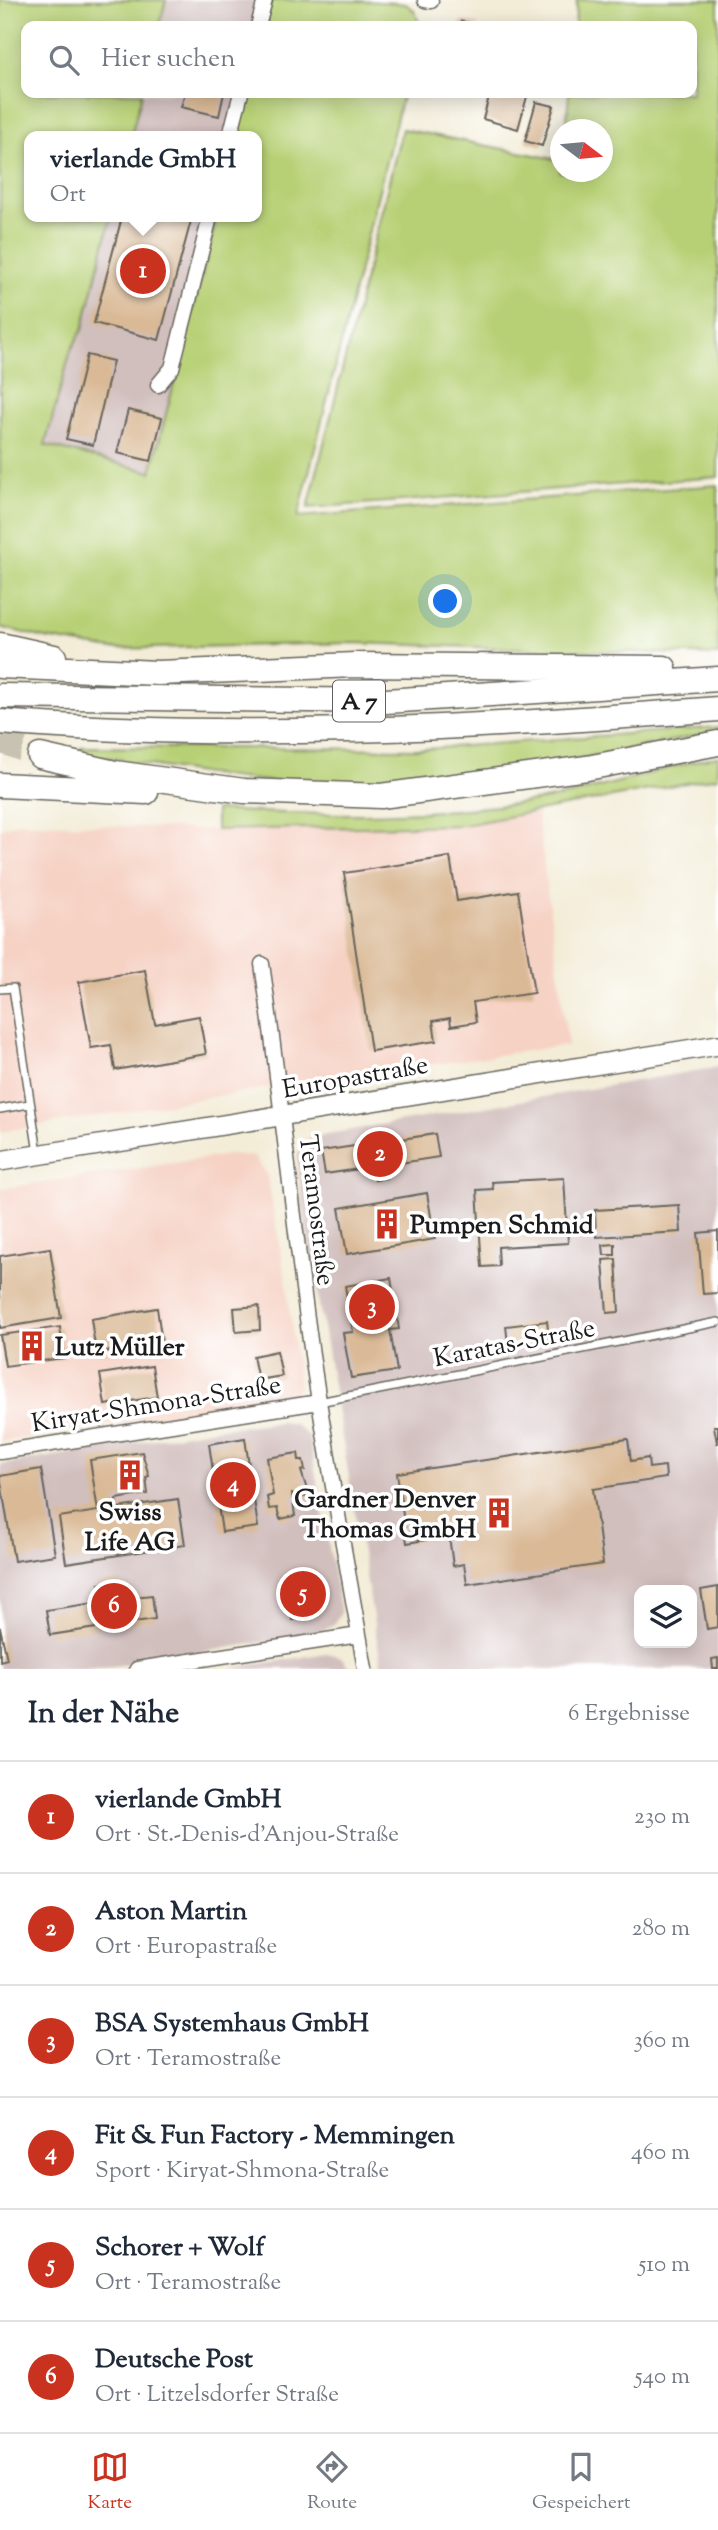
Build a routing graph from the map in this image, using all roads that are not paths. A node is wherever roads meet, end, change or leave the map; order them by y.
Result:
1 (264, 0) edge
2 (259, 21) edge
3 (240, 98) edge
4 (231, 131) edge
5 (209, 222) edge
6 (158, 385) dead end
7 (0, 645) edge
8 (0, 666) edge
9 (718, 669) edge
10 (113, 671) junction
11 (718, 679) edge
12 (0, 696) edge
13 (718, 709) edge
14 (0, 722) edge
15 (718, 743) edge
16 (40, 755) tunnel mouth
17 (0, 785) edge
18 (244, 790) junction
19 (262, 964) dead end
20 (0, 989) edge
21 (718, 1045) edge
22 (29, 1104) junction
23 (0, 1109) edge
24 (282, 1115) junction
25 (38, 1154) junction
26 (0, 1160) edge
27 (718, 1322) edge
28 (319, 1402) junction
29 (0, 1452) edge
30 (359, 1635) junction
31 (137, 1669) edge
32 (365, 1669) edge

1 - 2 street
3 - 4 street
5 - 6 street
7 - 10 highway
8 - 10 highway
9 - 10 highway
11 - 12 highway, A 7
13 - 14 highway, A 7
15 - 18 highway
16 - 18 highway
17 - 18 highway
19 - 24 street, Teramostraße
20 - 22 lane
21 - 24 main road, Europastraße
22 - 23 lane
22 - 25 lane
24 - 25 main road, Europastraße
24 - 28 street, Teramostraße
25 - 26 main road, Europastraße
27 - 28 lane, Karatas-Straße
28 - 29 street, Kiryat-Shmona-Straße
28 - 30 street, Teramostraße
30 - 31 street
30 - 32 street, Teramostraße

